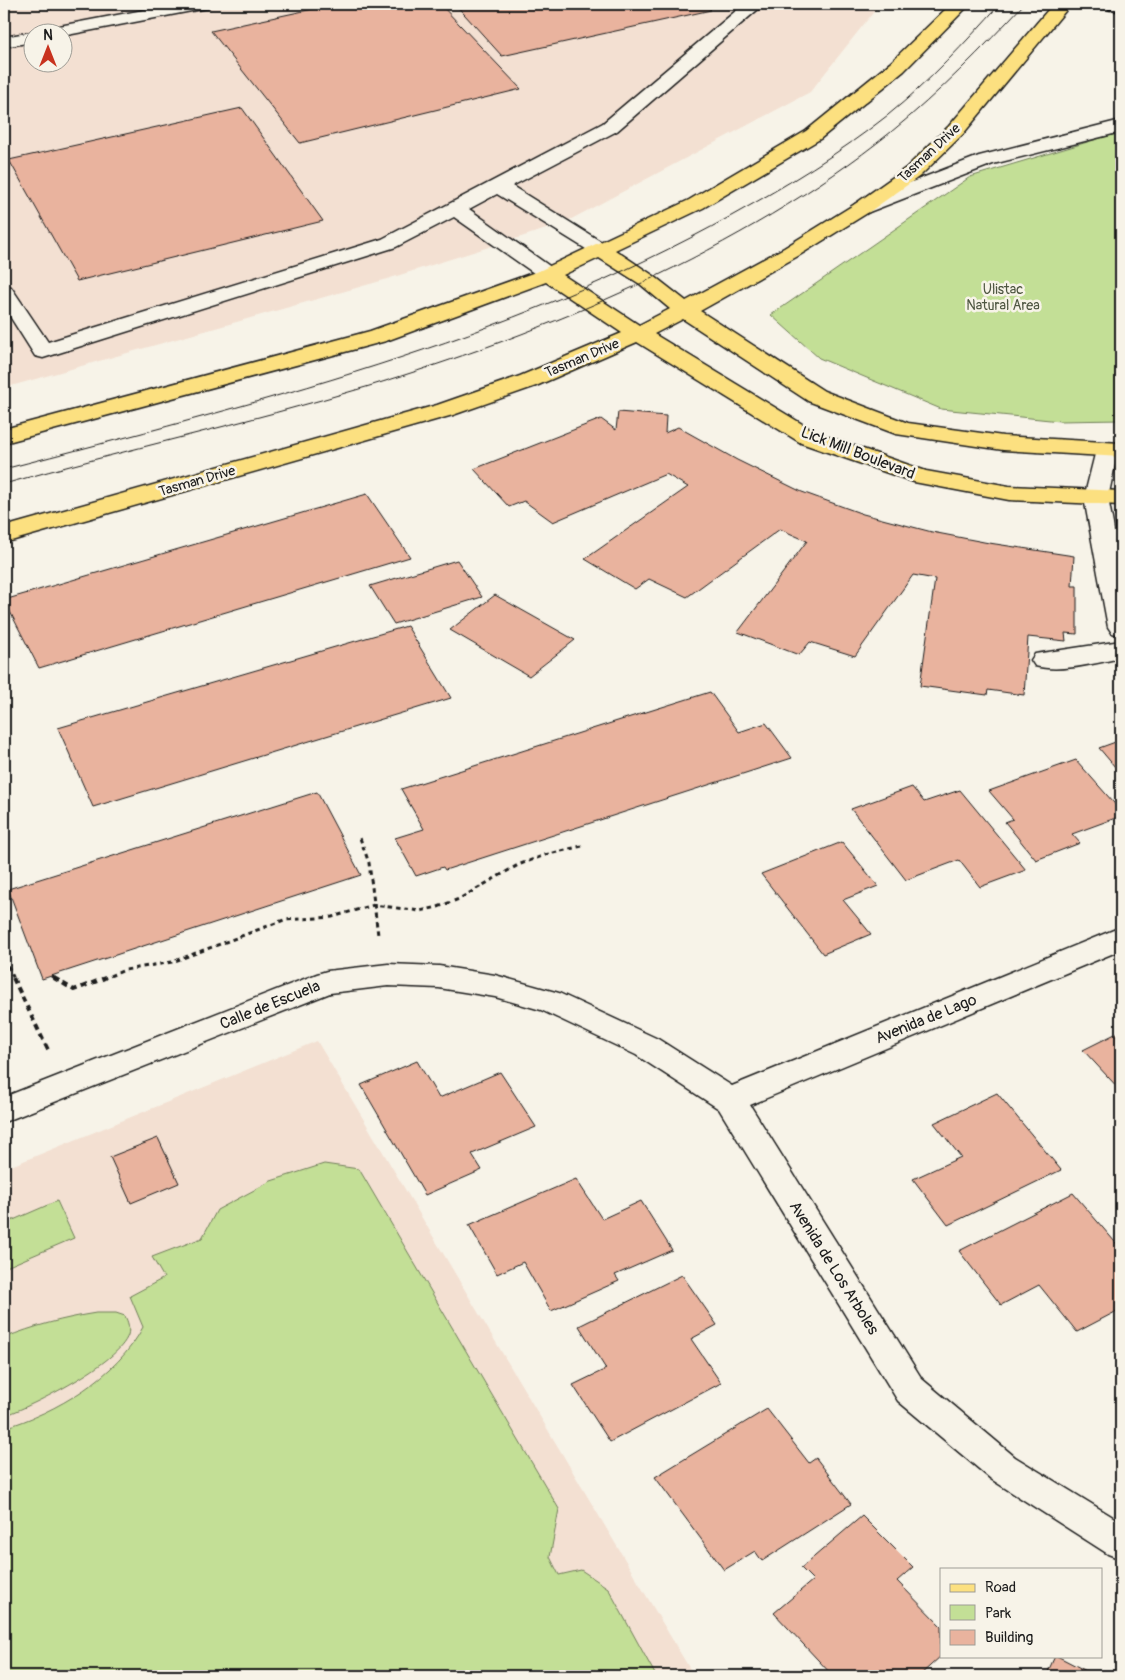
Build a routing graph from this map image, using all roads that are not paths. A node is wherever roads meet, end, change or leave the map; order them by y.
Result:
1 (202, 4) edge
2 (755, 4) edge
3 (961, 4) edge
4 (1062, 4) edge
5 (72, 29) edge
6 (22, 39) edge
7 (4, 42) edge
8 (1121, 126) edge
9 (498, 186) junction
10 (862, 208) junction
11 (456, 209) junction
12 (601, 250) junction
13 (548, 274) junction
14 (4, 291) edge
15 (684, 310) junction
16 (638, 334) junction
17 (4, 436) edge
18 (1114, 450) edge
19 (1096, 498) junction
20 (1121, 498) edge
21 (4, 535) edge
22 (1121, 628) edge
23 (1121, 649) edge
24 (1044, 660) dead end
25 (1121, 938) edge
26 (548, 1001) joint
27 (730, 1100) junction
28 (4, 1110) edge
29 (1121, 1542) edge

1 - 5 street
2 - 9 street
3 - 12 main road
4 - 10 main road, Tasman Drive
6 - 7 street
8 - 10 street
9 - 11 street
9 - 12 street
10 - 15 main road, Tasman Drive
11 - 13 street
11 - 14 street
12 - 13 main road
12 - 15 main road
13 - 16 main road, Lick Mill Boulevard
13 - 17 main road
15 - 16 main road, Tasman Drive
15 - 18 main road
16 - 19 main road, Lick Mill Boulevard
16 - 21 main road, Tasman Drive
18 - 19 street
19 - 20 main road, Lick Mill Boulevard
19 - 22 street
23 - 24 street
25 - 27 street, Avenida de Lago
26 - 27 street, Avenida de Los Arboles
26 - 28 street, Calle de Escuela
27 - 29 street, Avenida de Los Arboles

